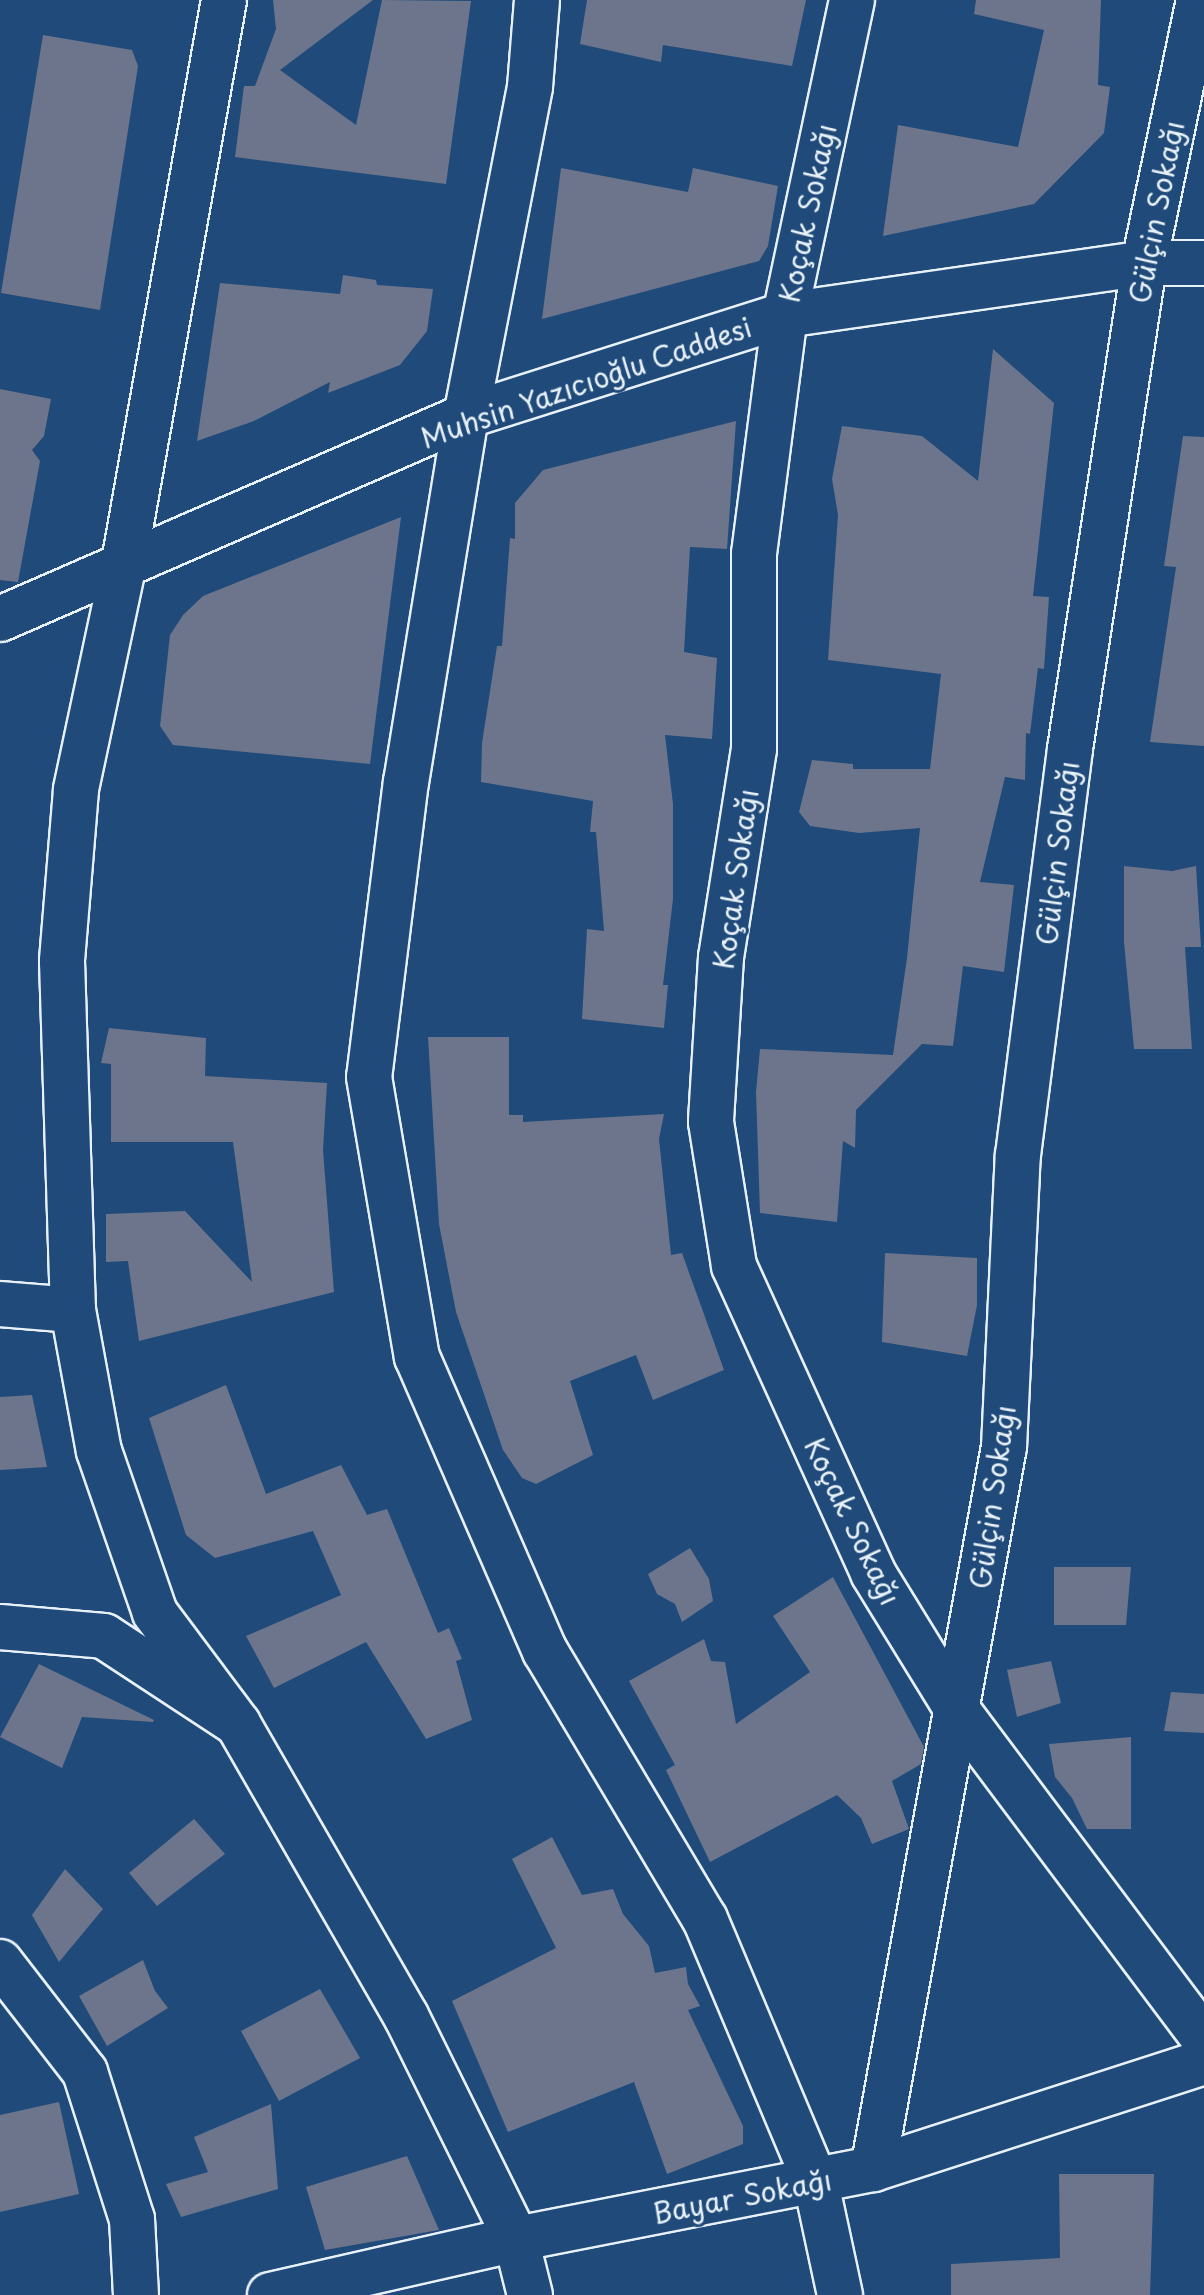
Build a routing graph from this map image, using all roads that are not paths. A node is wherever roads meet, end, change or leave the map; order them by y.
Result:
1 (224, 0) edge
2 (537, 0) edge
3 (852, 0) edge
4 (1199, 0) edge
5 (1144, 263) junction
6 (1204, 263) edge
7 (785, 315) junction
8 (466, 416) junction
9 (123, 568) junction
10 (0, 619) edge
11 (0, 1304) edge
12 (73, 1310) junction
13 (0, 1627) edge
14 (958, 1711) junction
15 (238, 1724) junction
16 (0, 1962) edge
17 (1204, 2039) edge
18 (1204, 2062) edge
19 (873, 2169) junction
20 (816, 2183) junction
21 (516, 2239) junction
22 (136, 2295) edge
23 (270, 2295) edge
24 (530, 2295) edge
25 (840, 2295) edge

1 - 9 street
2 - 8 street
3 - 7 street, Koçak Sokağı
4 - 5 street, Gülçin Sokağı
5 - 6 street, Muhsin Yazıcıoğlu Caddesi
5 - 7 street, Muhsin Yazıcıoğlu Caddesi
5 - 14 street, Gülçin Sokağı
7 - 8 street, Muhsin Yazıcıoğlu Caddesi
7 - 14 street, Koçak Sokağı
8 - 9 street, Muhsin Yazıcıoğlu Caddesi
8 - 20 street
9 - 10 street, Muhsin Yazıcıoğlu Caddesi
9 - 12 street
11 - 12 street
12 - 15 street
13 - 15 street
14 - 17 street, Koçak Sokağı
14 - 19 street, Gülçin Sokağı
15 - 21 street
16 - 22 street
18 - 19 street, Bayar Sokağı
19 - 20 street, Bayar Sokağı
20 - 21 street, Bayar Sokağı
20 - 25 street
21 - 23 street, Bayar Sokağı
21 - 24 street

